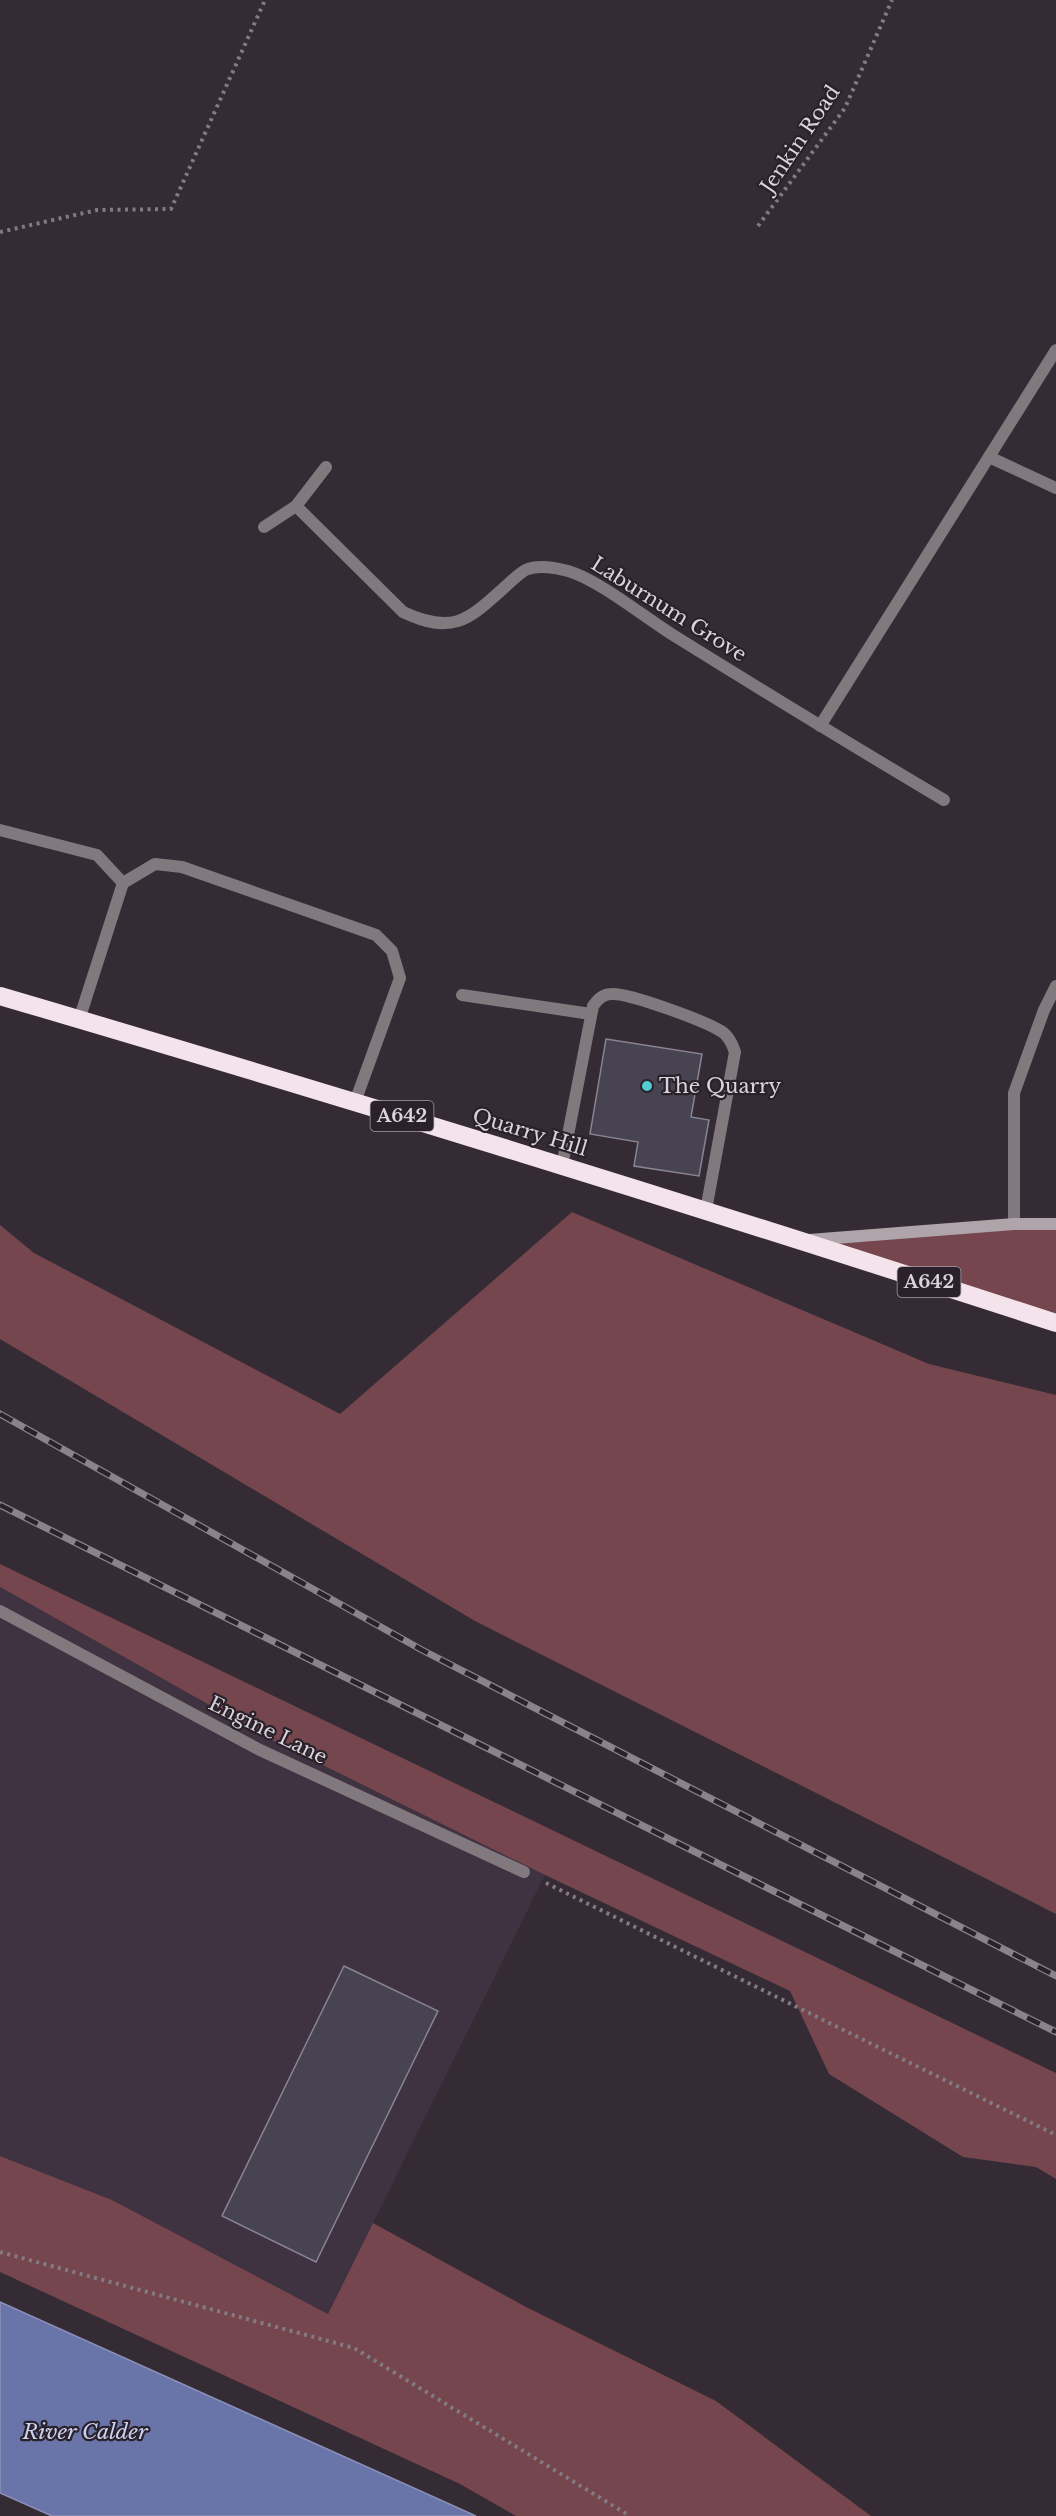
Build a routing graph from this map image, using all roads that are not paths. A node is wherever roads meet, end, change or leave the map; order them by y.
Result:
1 (1056, 350) edge
2 (989, 457) junction
3 (326, 467) dead end
4 (1056, 488) edge
5 (296, 506) junction
6 (264, 527) dead end
7 (820, 726) junction
8 (945, 800) dead end
9 (0, 830) edge
10 (123, 883) junction
11 (1056, 986) edge
12 (462, 995) dead end
13 (0, 996) edge
14 (591, 1014) junction
15 (79, 1020) junction
16 (355, 1102) junction
17 (562, 1166) junction
18 (706, 1210) junction
19 (1014, 1224) junction
20 (1056, 1224) edge
21 (802, 1240) junction
22 (1056, 1323) edge
23 (0, 1611) edge
24 (524, 1872) road end

1 - 2 street
2 - 4 street
2 - 7 street
3 - 5 street
5 - 6 street
5 - 7 street, Laburnum Grove
7 - 8 street, Laburnum Grove
9 - 10 street
10 - 15 street
10 - 16 street
11 - 19 street
12 - 14 street
13 - 15 highway, Quarry Hill / A642
14 - 17 street
14 - 18 street
15 - 16 highway, Quarry Hill / A642
16 - 17 highway, Quarry Hill / A642
17 - 18 highway, Quarry Hill / A642
18 - 21 highway, Quarry Hill / A642
19 - 20 main road, Quarry Hill
19 - 21 main road, Quarry Hill
21 - 22 highway, A642
23 - 24 street, Engine Lane

